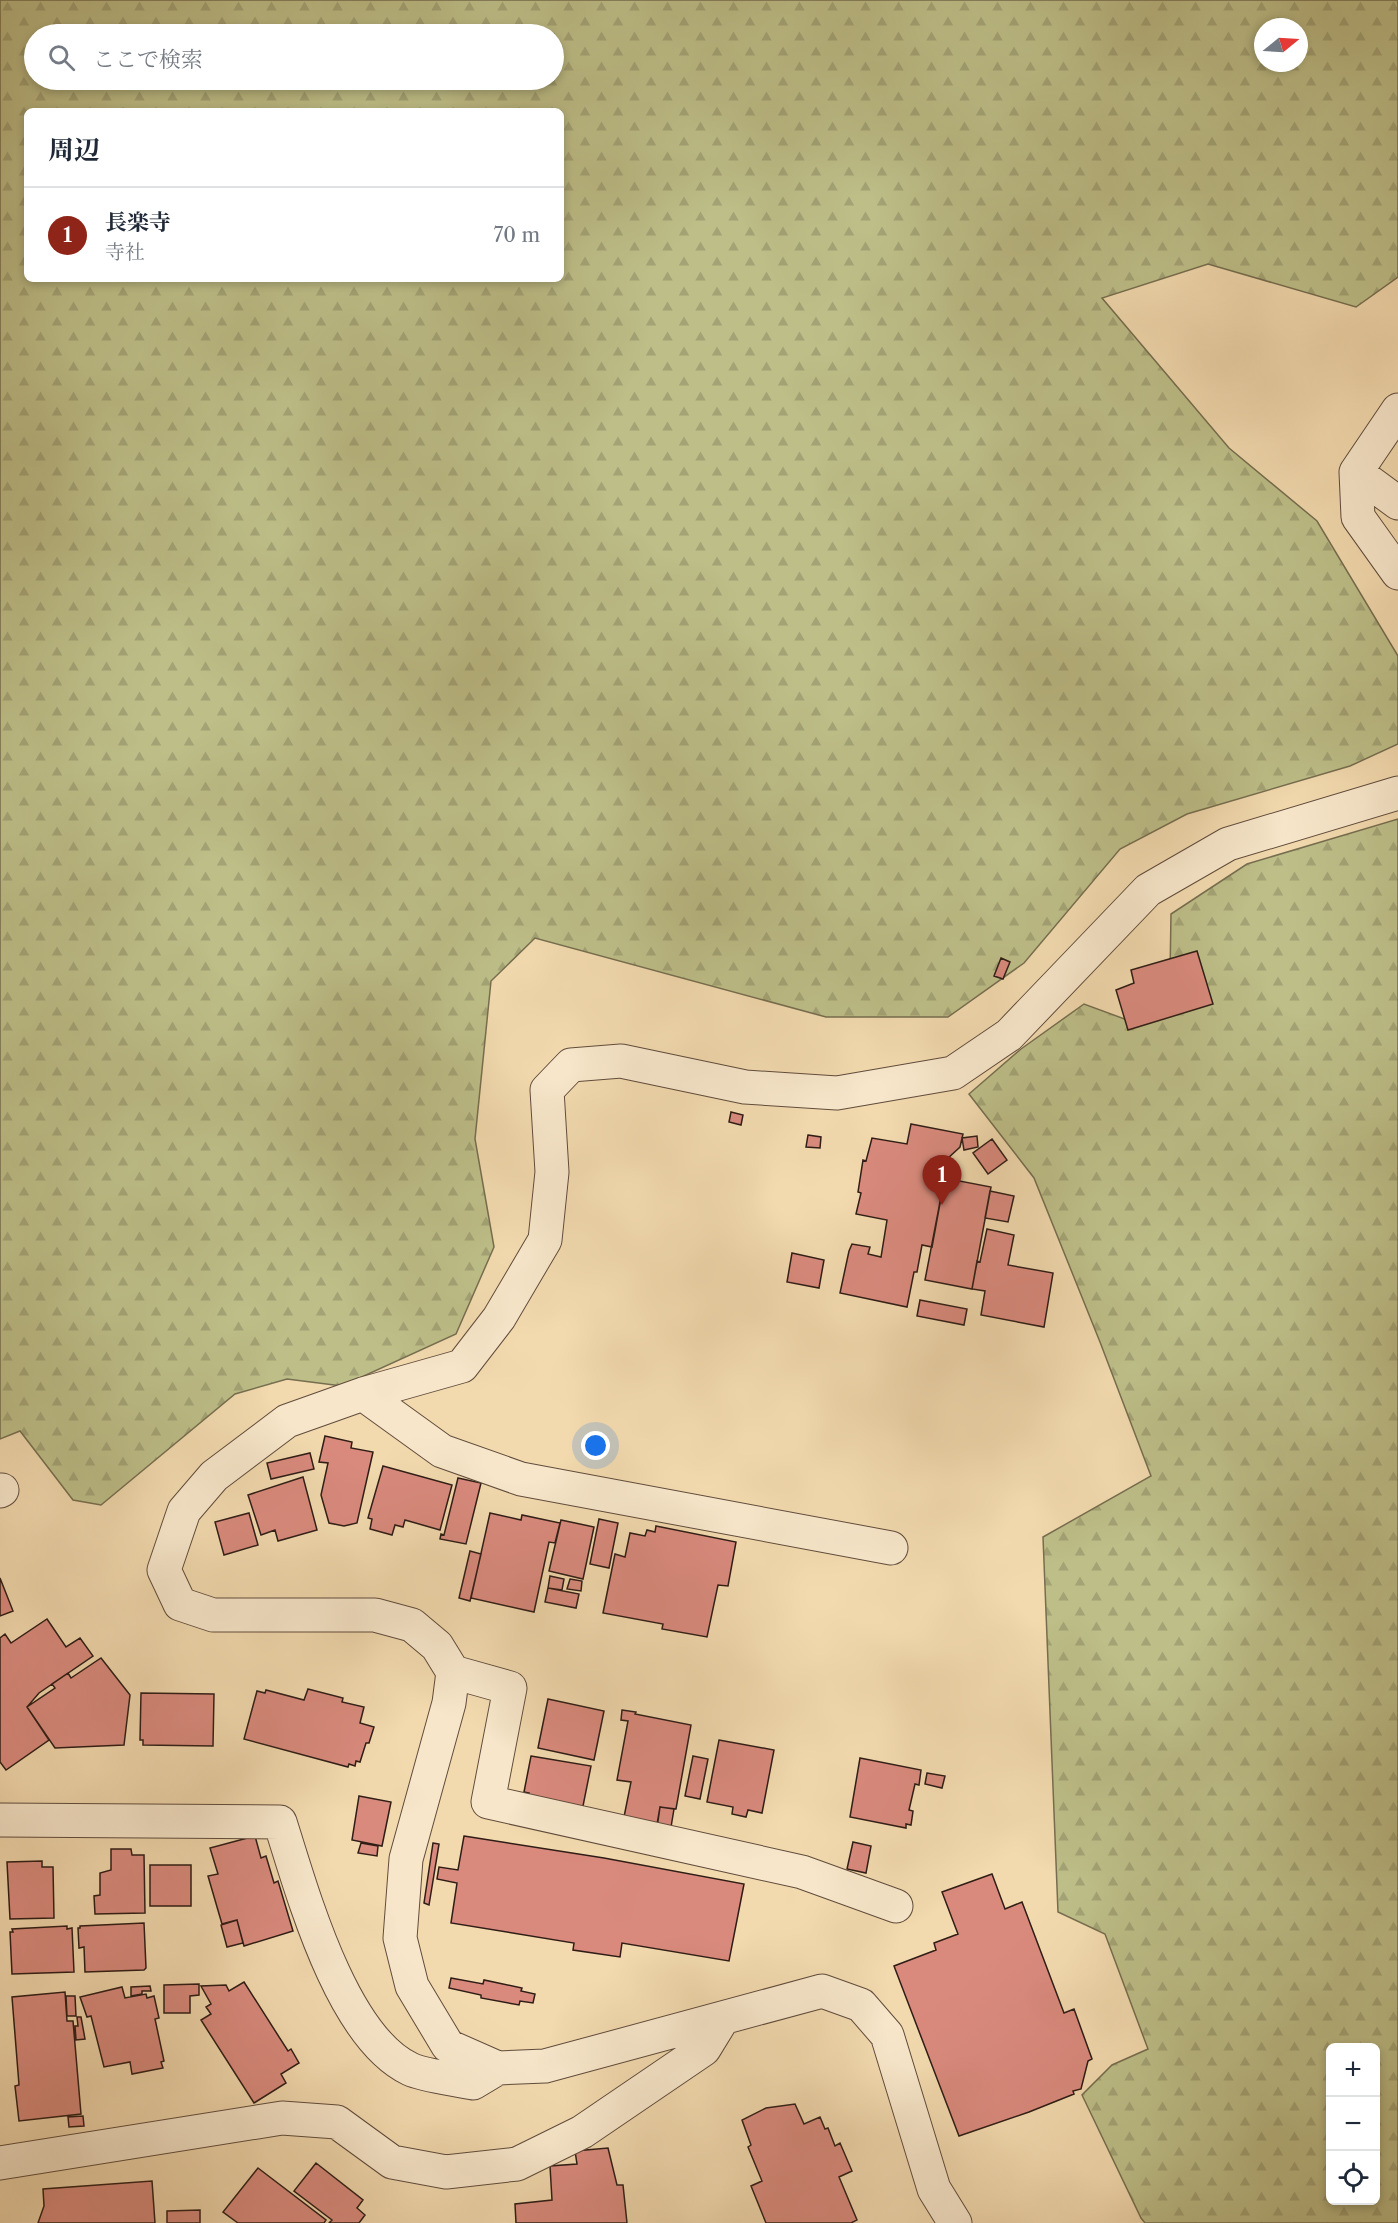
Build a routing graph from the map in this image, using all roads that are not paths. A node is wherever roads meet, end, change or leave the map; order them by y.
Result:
1 (1398, 410) edge
2 (1356, 472) junction
3 (1398, 503) edge
4 (1398, 573) edge
5 (1398, 793) edge
6 (363, 1394) junction
7 (891, 1548) dead end
8 (453, 1672) junction
9 (0, 1820) edge
10 (896, 1906) dead end
11 (723, 2018) junction
12 (498, 2068) junction
13 (0, 2163) edge
14 (955, 2223) edge

1 - 2 street
2 - 3 street
2 - 4 street
5 - 6 street
6 - 7 street
6 - 8 street
8 - 10 street
8 - 12 street
9 - 12 street
11 - 12 street
11 - 13 street
11 - 14 street

